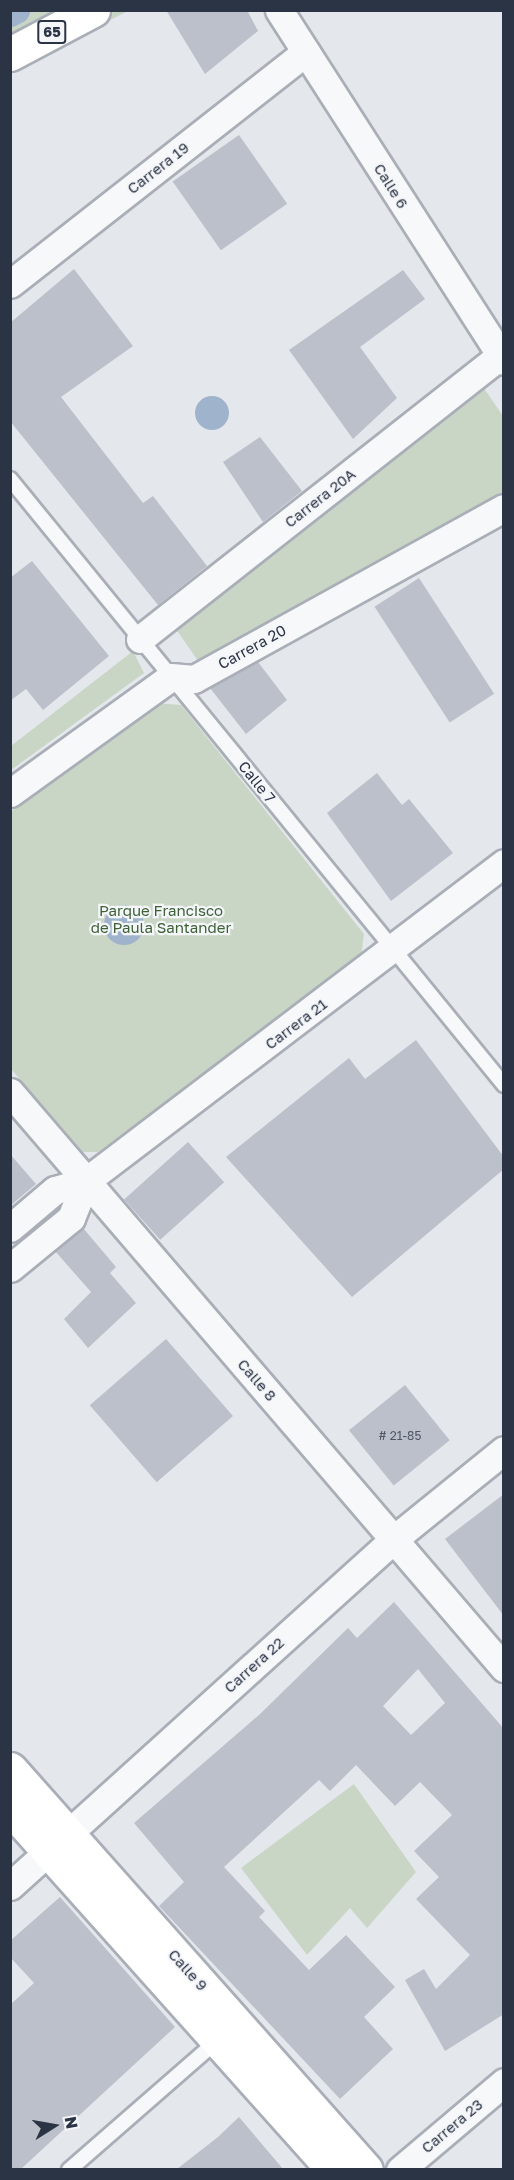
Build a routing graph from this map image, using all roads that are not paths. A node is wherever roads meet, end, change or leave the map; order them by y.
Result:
1 (93, 10) edge
2 (279, 10) edge
3 (306, 52) junction
4 (10, 54) edge
5 (10, 284) edge
6 (502, 359) edge
7 (10, 479) edge
8 (504, 508) edge
9 (140, 639) junction
10 (171, 676) junction
11 (10, 793) edge
12 (504, 863) edge
13 (395, 951) junction
14 (504, 1085) edge
15 (10, 1092) edge
16 (86, 1181) junction
17 (10, 1228) edge
18 (10, 1268) edge
19 (504, 1450) edge
20 (394, 1539) junction
21 (504, 1668) edge
22 (10, 1769) edge
23 (10, 1808) edge
24 (58, 1843) junction
25 (10, 1886) edge
26 (218, 2040) junction
27 (504, 2082) edge
28 (69, 2169) edge
29 (334, 2169) edge
30 (366, 2169) edge
31 (400, 2169) edge

1 - 4 main road, 65
2 - 3 street, Calle 6
3 - 5 street, Carrera 19
3 - 6 street, Calle 6
6 - 9 street, Carrera 20A
7 - 9 lane, Calle 7
8 - 10 street, Carrera 20
9 - 10 lane, Calle 7
10 - 11 street
10 - 13 lane, Calle 7
12 - 13 street, Carrera 21
13 - 14 lane, Calle 7
13 - 16 street, Carrera 21
15 - 16 street, Calle 8
16 - 17 street, Carrera 21
16 - 18 street
16 - 20 street, Calle 8
19 - 20 street, Carrera 22
20 - 21 street, Calle 8
20 - 24 street, Carrera 22
22 - 24 main road, Calle 9
23 - 24 main road, Calle 9
24 - 25 street, Carrera 22
24 - 26 main road, Calle 9
24 - 30 main road, Calle 9
26 - 28 lane
26 - 29 main road, Calle 9
27 - 31 street, Carrera 23

